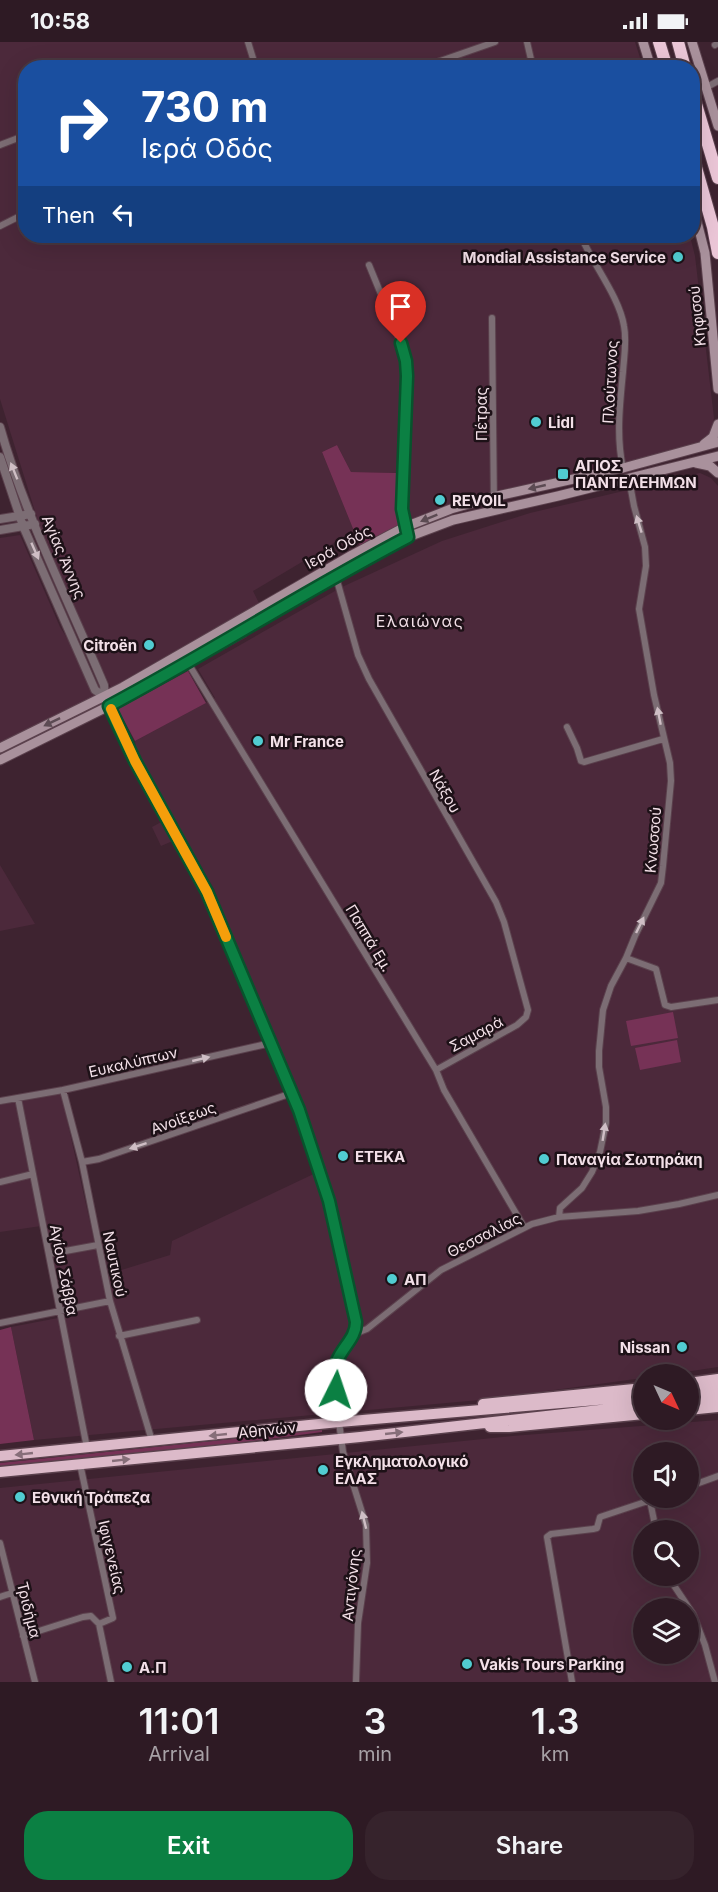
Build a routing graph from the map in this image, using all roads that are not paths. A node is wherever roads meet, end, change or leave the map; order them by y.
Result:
1 (248, 42) edge
2 (495, 42) edge
3 (527, 42) edge
4 (643, 42) edge
5 (659, 42) edge
6 (678, 42) edge
7 (692, 42) edge
8 (253, 60) edge
9 (443, 60) edge
10 (531, 60) edge
11 (649, 60) edge
12 (665, 60) edge
13 (683, 60) edge
14 (698, 60) edge
15 (700, 66) edge
16 (718, 81) edge
17 (707, 87) junction
18 (700, 118) edge
19 (718, 126) edge
20 (18, 138) edge
21 (0, 145) edge
22 (717, 175) edge
23 (700, 180) edge
24 (18, 217) edge
25 (0, 226) edge
26 (700, 233) edge
27 (584, 243) edge
28 (718, 253) edge
29 (369, 265) dead end
30 (492, 318) dead end
31 (714, 341) junction
32 (718, 352) edge
33 (718, 389) edge
34 (718, 424) edge
35 (0, 427) edge
36 (718, 442) edge
37 (696, 448) junction
38 (718, 456) edge
39 (0, 457) edge
40 (691, 462) junction
41 (623, 468) junction
42 (718, 473) edge
43 (629, 479) junction
44 (493, 497) junction
45 (494, 510) junction
46 (31, 514) junction
47 (20, 516) junction
48 (0, 519) edge
49 (35, 524) junction
50 (23, 526) junction
51 (405, 527) junction
52 (0, 530) edge
53 (408, 537) junction
54 (336, 577) junction
55 (188, 663) junction
56 (107, 701) junction
57 (567, 727) dead end
58 (663, 739) junction
59 (0, 748) edge
60 (0, 760) edge
61 (626, 958) junction
62 (718, 1000) edge
63 (526, 1017) joint
64 (271, 1043) junction
65 (436, 1070) junction
66 (63, 1089) junction
67 (292, 1093) junction
68 (18, 1098) junction
69 (0, 1101) edge
70 (82, 1162) junction
71 (33, 1174) junction
72 (0, 1182) edge
73 (718, 1195) edge
74 (559, 1217) junction
75 (524, 1227) junction
76 (98, 1245) junction
77 (49, 1254) junction
78 (110, 1301) junction
79 (60, 1311) junction
80 (197, 1320) dead end
81 (0, 1323) edge
82 (354, 1334) junction
83 (119, 1336) junction
84 (718, 1379) edge
85 (699, 1382) edge
86 (718, 1388) edge
87 (633, 1389) edge
88 (699, 1390) edge
89 (633, 1397) edge
90 (718, 1398) edge
91 (699, 1400) edge
92 (633, 1406) edge
93 (718, 1407) edge
94 (699, 1409) edge
95 (444, 1413) junction
96 (633, 1415) edge
97 (339, 1422) junction
98 (447, 1427) junction
99 (340, 1438) junction
100 (152, 1441) junction
101 (87, 1448) junction
102 (0, 1456) edge
103 (80, 1464) junction
104 (0, 1472) edge
105 (718, 1476) edge
106 (699, 1483) edge
107 (633, 1506) edge
108 (0, 1543) edge
109 (674, 1586) edge
110 (12, 1593) junction
111 (0, 1597) edge
112 (99, 1624) junction
113 (23, 1636) junction
114 (34, 1682) edge
115 (111, 1682) edge
116 (356, 1682) edge
117 (572, 1682) edge
118 (715, 1682) edge

1 - 8 street
2 - 9 street
3 - 10 street
4 - 11 main road
5 - 12 highway
6 - 13 highway
7 - 14 main road
15 - 17 main road
16 - 17 street
17 - 19 main road
18 - 22 highway
20 - 21 street
23 - 28 highway
24 - 25 street
26 - 31 main road, Κηφισού
27 - 41 street, Πλούτωνος
29 - 51 street
30 - 44 street, Πέτρας
31 - 32 main road
31 - 33 main road, Κηφισού
34 - 37 main road
46 -> 35 street, Αγίας Άννης
36 - 37 main road, Ιερά Οδός
37 - 41 main road, Ιερά Οδός
38 - 40 main road, Ιερά Οδός
39 - 47 street, Αγίας Άννης
40 - 42 main road
40 - 43 main road, Ιερά Οδός
41 -> 44 main road, Ιερά Οδός
43 - 45 main road, Ιερά Οδός
58 -> 43 street, Κνωσσού
44 - 45 street, Πέτρας
44 -> 51 main road, Ιερά Οδός
45 - 53 main road, Ιερά Οδός
46 - 47 street
46 - 49 street, Αγίας Άννης
47 - 48 street
47 - 50 street, Αγίας Άννης
49 - 50 street
49 - 56 street, Αγίας Άννης
50 - 52 street
50 -> 56 street, Αγίας Άννης
51 - 53 street
51 - 56 main road, Ιερά Οδός
53 - 54 main road, Ιερά Οδός
54 - 55 main road, Ιερά Οδός
54 - 63 street, Νάξου
55 - 56 main road, Ιερά Οδός
55 - 65 street, Παππά Εμ.
56 -> 59 main road, Ιερά Οδός
56 - 60 main road, Ιερά Οδός
56 - 64 street
57 - 58 street
61 -> 58 street, Κνωσσού
61 - 62 street
74 -> 61 street, Κνωσσού
63 - 65 street, Σαμαρά
66 -> 64 street, Ευκαλύπτων
64 - 67 street
65 - 75 street, Παππά Εμ.
66 - 68 street, Ευκαλύπτων
66 - 70 street, Ναυτικού
67 -> 70 street, Ανοίξεως
67 - 82 street
68 - 69 street, Ευκαλύπτων
68 - 71 street, Αγίου Σάββα
70 - 76 street, Ναυτικού
71 - 72 street
71 - 77 street, Αγίου Σάββα
73 - 74 street, Θεσσαλίας
74 - 75 street, Θεσσαλίας
75 - 82 street, Θεσσαλίας
76 - 77 street
76 - 78 street, Ναυτικού
77 - 79 street, Αγίου Σάββα
78 - 79 street
78 - 83 street, Ναυτικού
79 - 81 street
79 - 101 street, Αγίου Σάββα
80 - 83 street
82 - 97 street
83 - 100 street, Ναυτικού
84 - 85 highway
86 - 88 highway
87 - 95 highway
89 - 95 highway, Αθηνών
90 - 91 highway
92 - 98 highway, Αθηνών
93 - 94 highway
95 - 97 highway, Αθηνών
96 - 98 highway
97 - 99 street, Αντιγόνης
97 -> 100 highway, Αθηνών
99 -> 98 highway, Αθηνών
103 -> 99 highway, Αθηνών
116 -> 99 street, Αντιγόνης
100 - 101 highway, Αθηνών
101 -> 102 highway, Αθηνών
103 - 104 highway, Αθηνών
103 - 112 street, Ιφιγενείας
105 - 106 street
107 - 117 street
108 - 110 street, Τριδήμα
109 - 118 street
110 - 111 street
110 - 113 street, Τριδήμα
112 - 113 street
112 - 115 street
113 - 114 street, Τριδήμα

